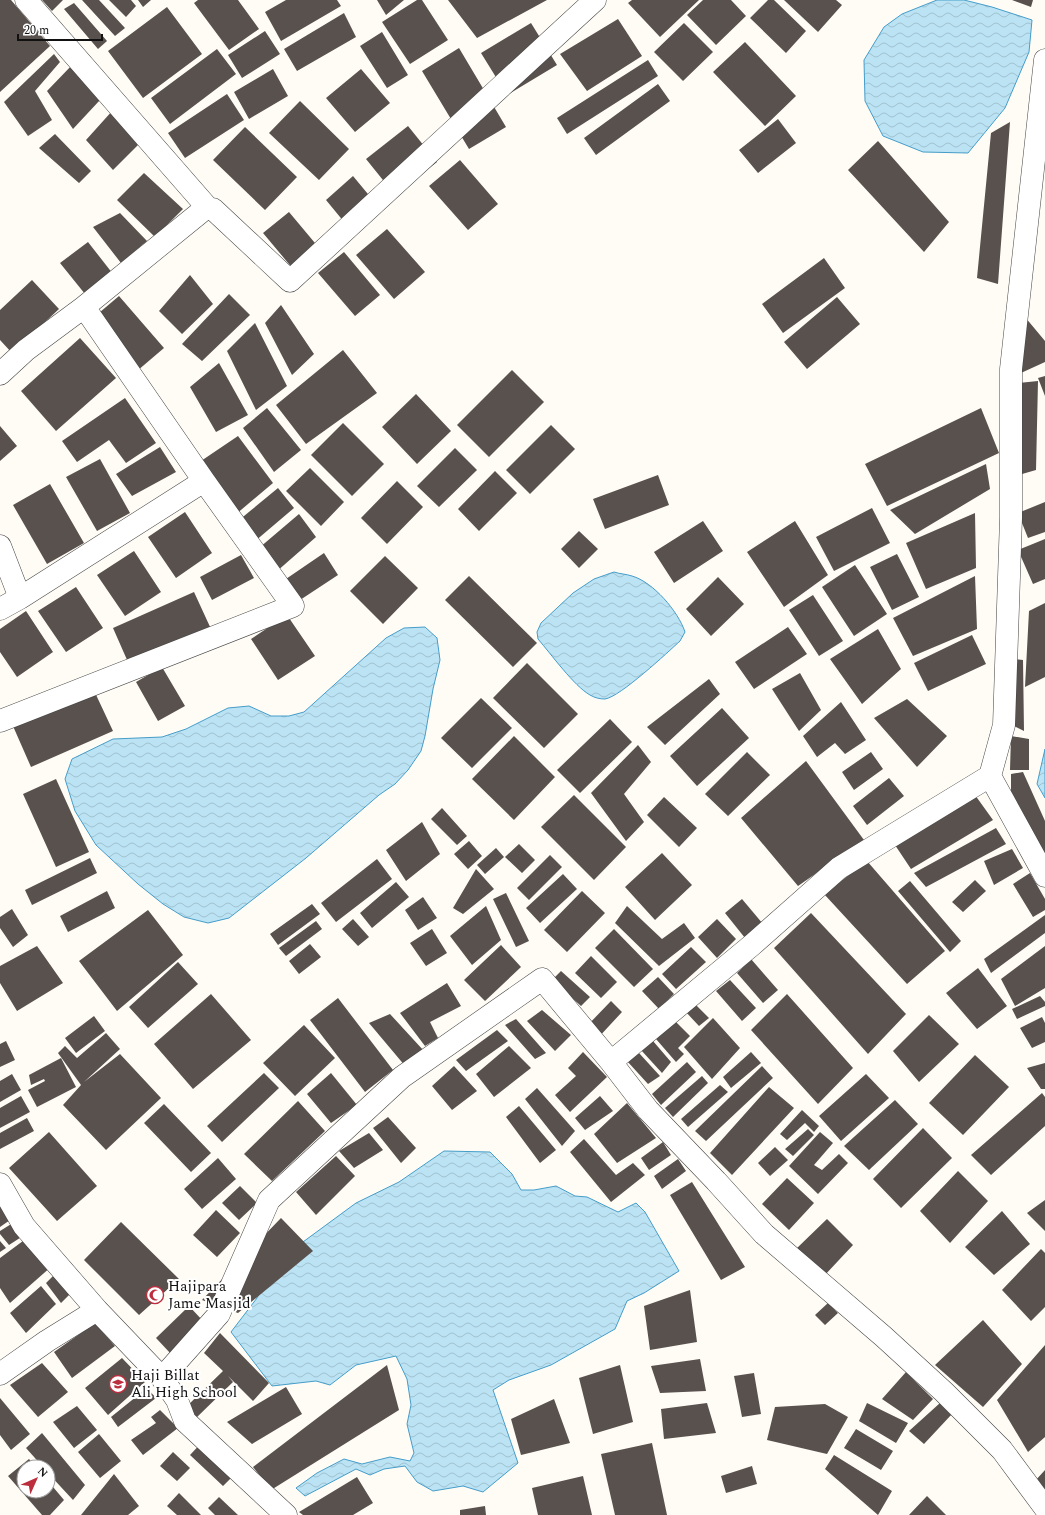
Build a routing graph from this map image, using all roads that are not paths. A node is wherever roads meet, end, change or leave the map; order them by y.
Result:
1 (26, 0) edge
2 (595, 0) edge
3 (1045, 60) edge
4 (213, 209) dead end
5 (84, 307) junction
6 (0, 374) edge
7 (204, 480) junction
8 (0, 546) edge
9 (20, 598) junction
10 (0, 609) edge
11 (0, 721) edge
12 (990, 776) junction
13 (1045, 876) edge
14 (611, 1062) junction
15 (0, 1184) edge
16 (97, 1310) junction
17 (0, 1374) edge
18 (162, 1378) junction
19 (1045, 1508) edge
20 (286, 1515) edge

1 - 5 street
2 - 4 street
3 - 12 street
5 - 6 street
5 - 7 street
7 - 9 street
7 - 11 street
8 - 9 street
9 - 10 street
12 - 13 street
12 - 14 street
14 - 18 street
14 - 19 street
15 - 16 street
16 - 17 street
16 - 18 street
18 - 20 street

